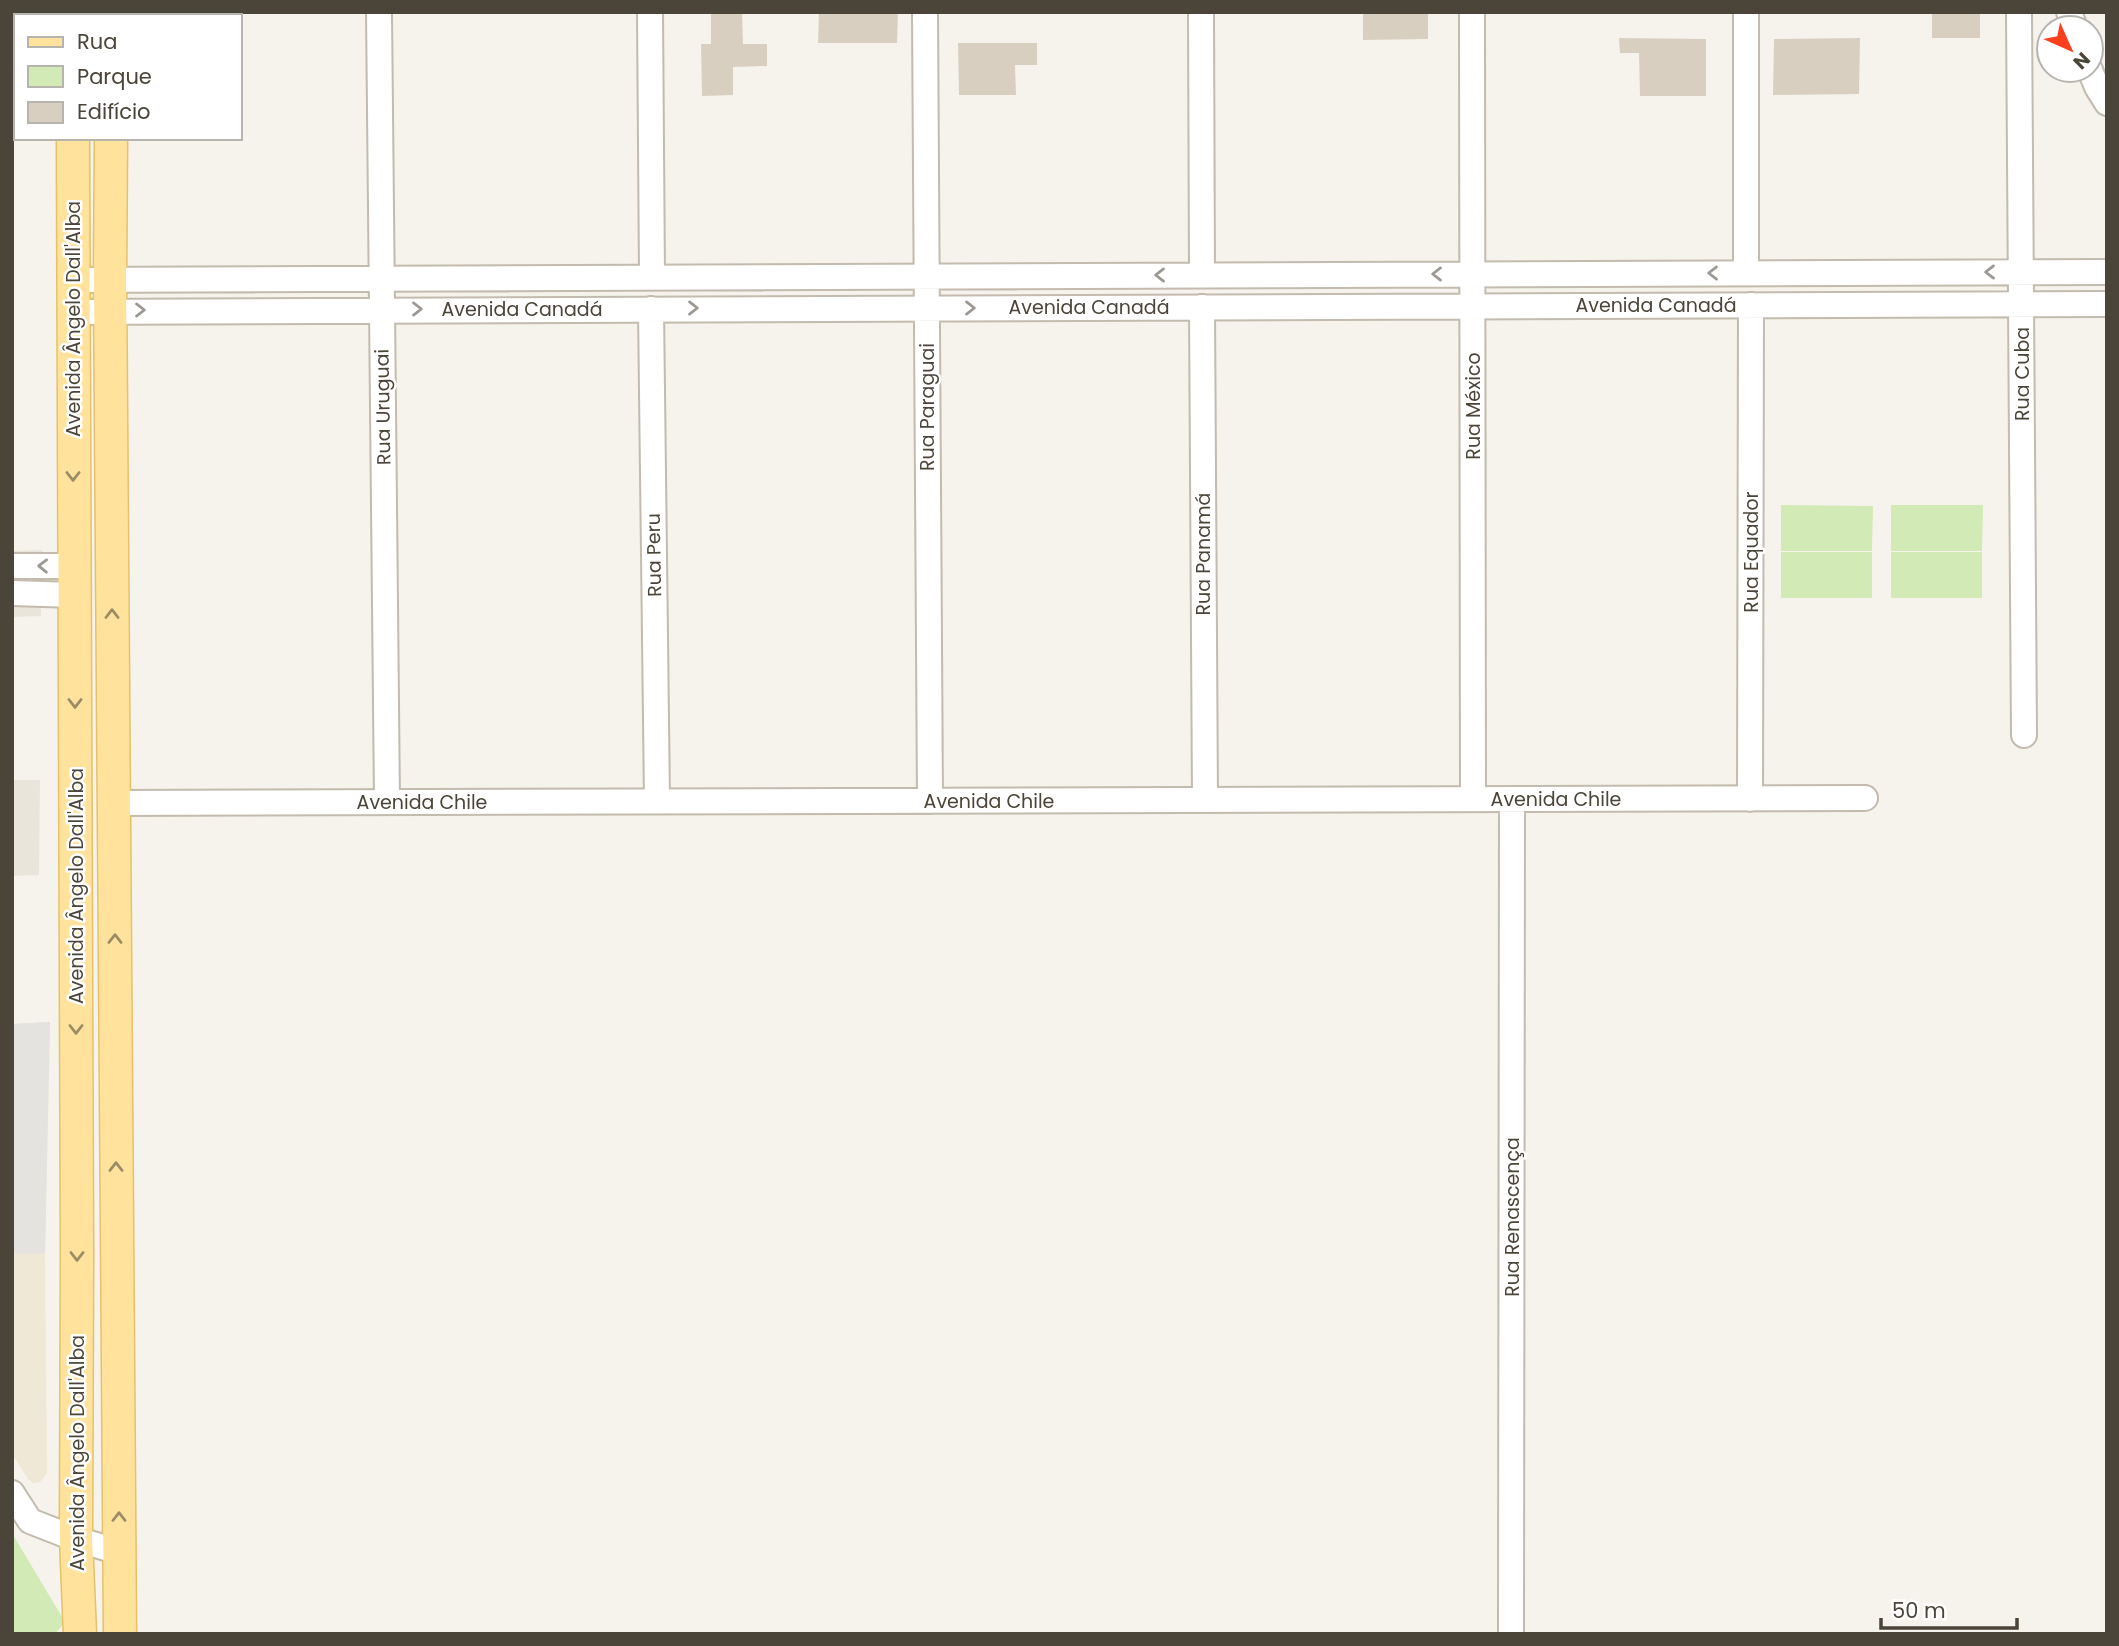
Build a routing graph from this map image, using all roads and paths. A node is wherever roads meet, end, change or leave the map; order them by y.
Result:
1 (379, 12) edge
2 (650, 12) edge
3 (925, 12) edge
4 (1201, 12) edge
5 (1472, 12) edge
6 (1746, 12) edge
7 (2020, 12) edge
8 (2096, 84) edge
9 (2107, 103) edge
10 (73, 140) edge
11 (111, 140) edge
12 (2021, 272) junction
13 (2107, 272) edge
14 (1746, 273) junction
15 (1473, 274) junction
16 (1202, 275) junction
17 (925, 276) junction
18 (653, 277) junction
19 (382, 278) junction
20 (110, 279) junction
21 (73, 280) junction
22 (2022, 304) junction
23 (2107, 304) edge
24 (1751, 305) junction
25 (1473, 306) junction
26 (1202, 307) junction
27 (926, 308) junction
28 (651, 309) junction
29 (111, 310) junction
30 (382, 310) junction
31 (72, 312) junction
32 (12, 566) edge
33 (74, 580) junction
34 (12, 593) edge
35 (2024, 735) dead end
36 (1865, 798) dead end
37 (1474, 799) junction
38 (1513, 799) junction
39 (1750, 799) junction
40 (1205, 800) junction
41 (930, 801) junction
42 (387, 802) junction
43 (657, 802) junction
44 (114, 803) junction
45 (12, 1493) edge
46 (76, 1539) junction
47 (119, 1552) junction
48 (80, 1634) edge
49 (120, 1634) edge
50 (1511, 1634) edge

1 - 19 street, Rua Uruguai
2 - 18 street
3 - 17 street, Rua Paraguai
4 - 16 street
5 - 15 street, Rua México
6 - 14 street
7 - 12 street, Rua Cuba
8 - 9 street
10 - 21 main road, Avenida Ângelo Dall'Alba
11 - 20 main road, Avenida Ângelo Dall'Alba
12 - 13 street, Avenida Canadá
12 -> 14 street, Avenida Canadá
12 - 22 street, Rua Cuba
14 -> 15 street, Avenida Canadá
15 -> 16 street, Avenida Canadá
15 - 25 street, Rua México
16 -> 17 street, Avenida Canadá
17 - 18 street, Avenida Canadá
17 - 27 street, Rua Paraguai
18 - 19 street, Avenida Canadá
19 - 20 street, Avenida Canadá
19 - 30 street, Rua Uruguai
20 - 21 street, Avenida Canadá
20 - 29 main road, Avenida Ângelo Dall'Alba
21 - 31 main road, Avenida Ângelo Dall'Alba
22 - 23 street, Avenida Canadá
22 - 24 street, Avenida Canadá
22 - 35 street, Rua Cuba
24 - 25 street, Avenida Canadá
24 - 39 street, Rua Equador
25 - 26 street, Avenida Canadá
25 - 37 street, Rua México
27 -> 26 street, Avenida Canadá
26 - 40 street, Rua Panamá
28 -> 27 street, Avenida Canadá
27 - 41 street, Rua Paraguai
30 -> 28 street, Avenida Canadá
28 - 43 street, Rua Peru
29 -> 30 street, Avenida Canadá
29 - 31 street, Avenida Canadá
44 -> 29 main road, Avenida Ângelo Dall'Alba
30 - 42 street, Rua Uruguai
31 -> 33 main road, Avenida Ângelo Dall'Alba
33 -> 32 street
33 - 34 street
33 -> 46 main road, Avenida Ângelo Dall'Alba
36 - 39 street, Avenida Chile
37 - 38 street, Avenida Chile
37 - 40 street, Avenida Chile
38 - 39 street, Avenida Chile
38 - 50 street, Rua Renascença
40 - 41 street, Avenida Chile
41 - 43 street, Avenida Chile
42 - 43 street, Avenida Chile
42 - 44 street, Avenida Chile
47 -> 44 main road, Avenida Ângelo Dall'Alba
45 - 46 street
46 - 47 street
46 - 48 main road, Avenida Ângelo Dall'Alba
47 - 49 main road, Avenida Ângelo Dall'Alba

